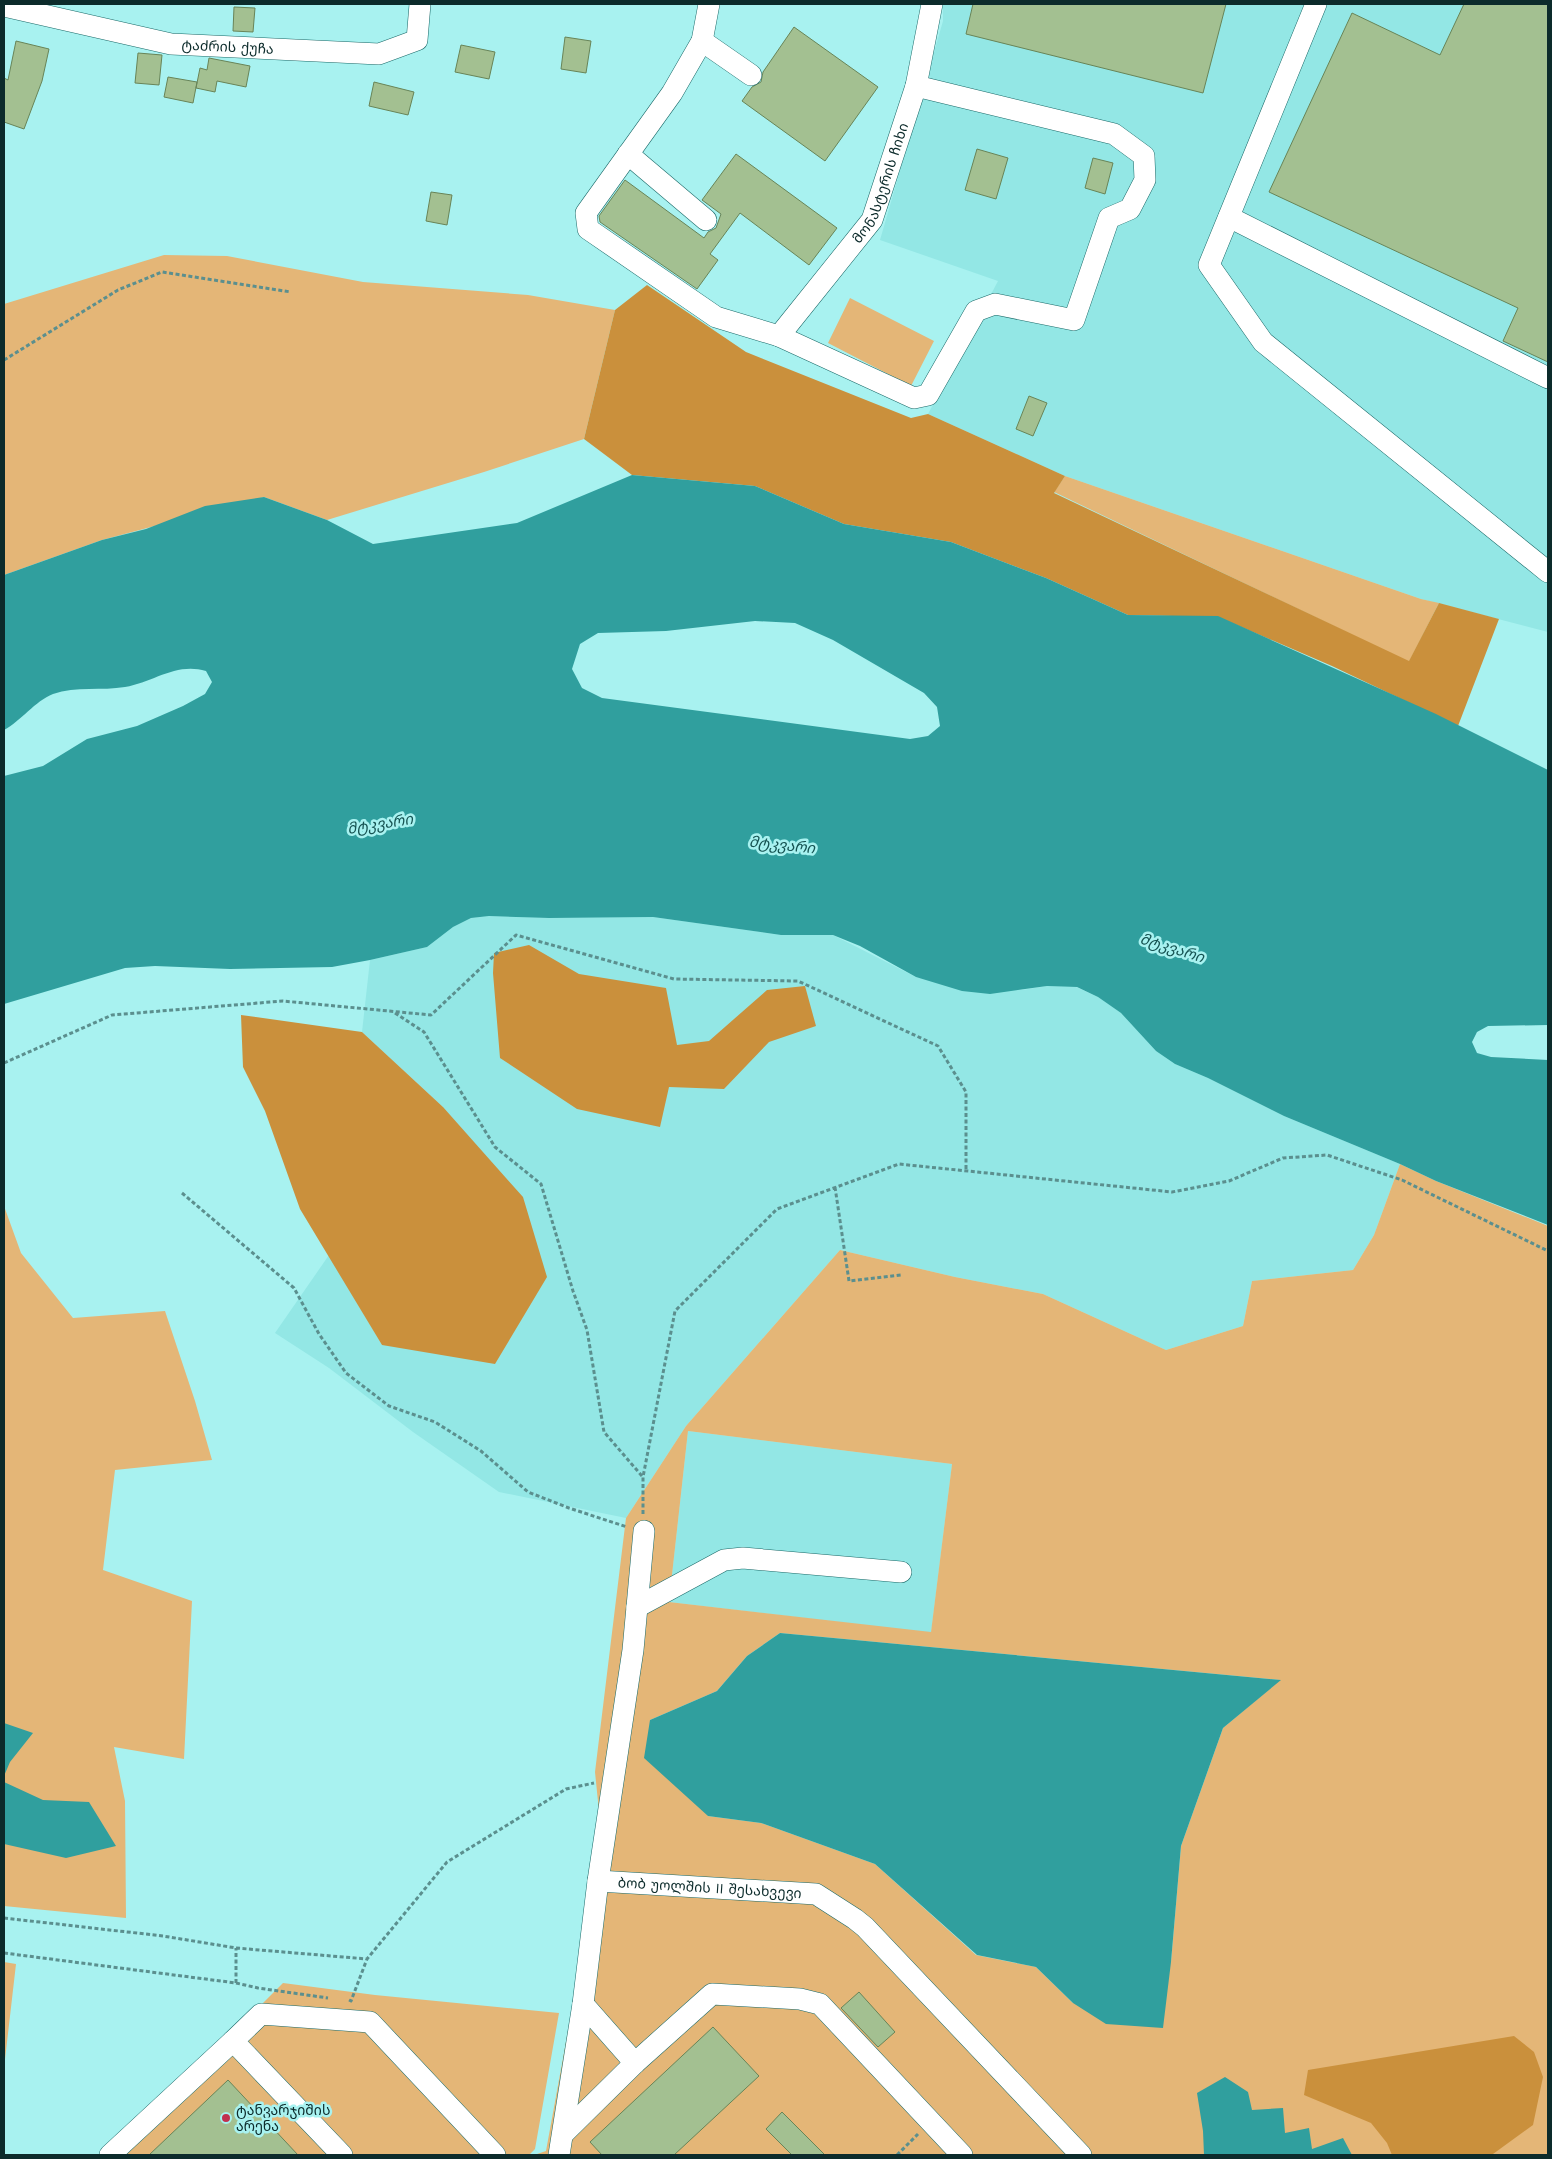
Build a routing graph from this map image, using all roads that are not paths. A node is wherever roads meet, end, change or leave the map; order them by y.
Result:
1 (420, 4) edge
2 (709, 4) edge
3 (932, 4) edge
4 (1316, 4) edge
5 (4, 6) edge
6 (702, 41) junction
7 (751, 75) dead end
8 (916, 86) junction
9 (628, 154) junction
10 (1229, 217) junction
11 (706, 220) dead end
12 (779, 336) junction
13 (1548, 378) edge
14 (1548, 572) edge
15 (644, 1531) road end
16 (901, 1572) dead end
17 (637, 1607) junction
18 (598, 1881) junction
19 (583, 2004) junction
20 (233, 2041) junction
21 (636, 2063) junction
22 (563, 2134) junction
23 (110, 2155) edge
24 (342, 2155) edge
25 (495, 2155) edge
26 (559, 2155) edge
27 (962, 2155) edge
28 (1081, 2155) edge

1 - 5 street, ტაძრის ქუჩა
2 - 6 street
3 - 8 street, მონასტერის ჩიხი
4 - 10 street
6 - 7 street
6 - 9 street
8 - 12 street, მონასტერის ჩიხი
8 - 12 street
9 - 11 street
9 - 12 street
10 - 13 street
10 - 14 street
15 - 17 street
16 - 17 street
17 - 18 street
18 - 19 street, ბობ უოლშის II შესახვევი
18 - 28 street, ბობ უოლშის II შესახვევი
19 - 21 street
19 - 22 street, ბობ უოლშის II შესახვევი
20 - 23 street
20 - 24 street
20 - 25 street
21 - 22 street
21 - 27 street
22 - 26 street, ბობ უოლშის II შესახვევი

